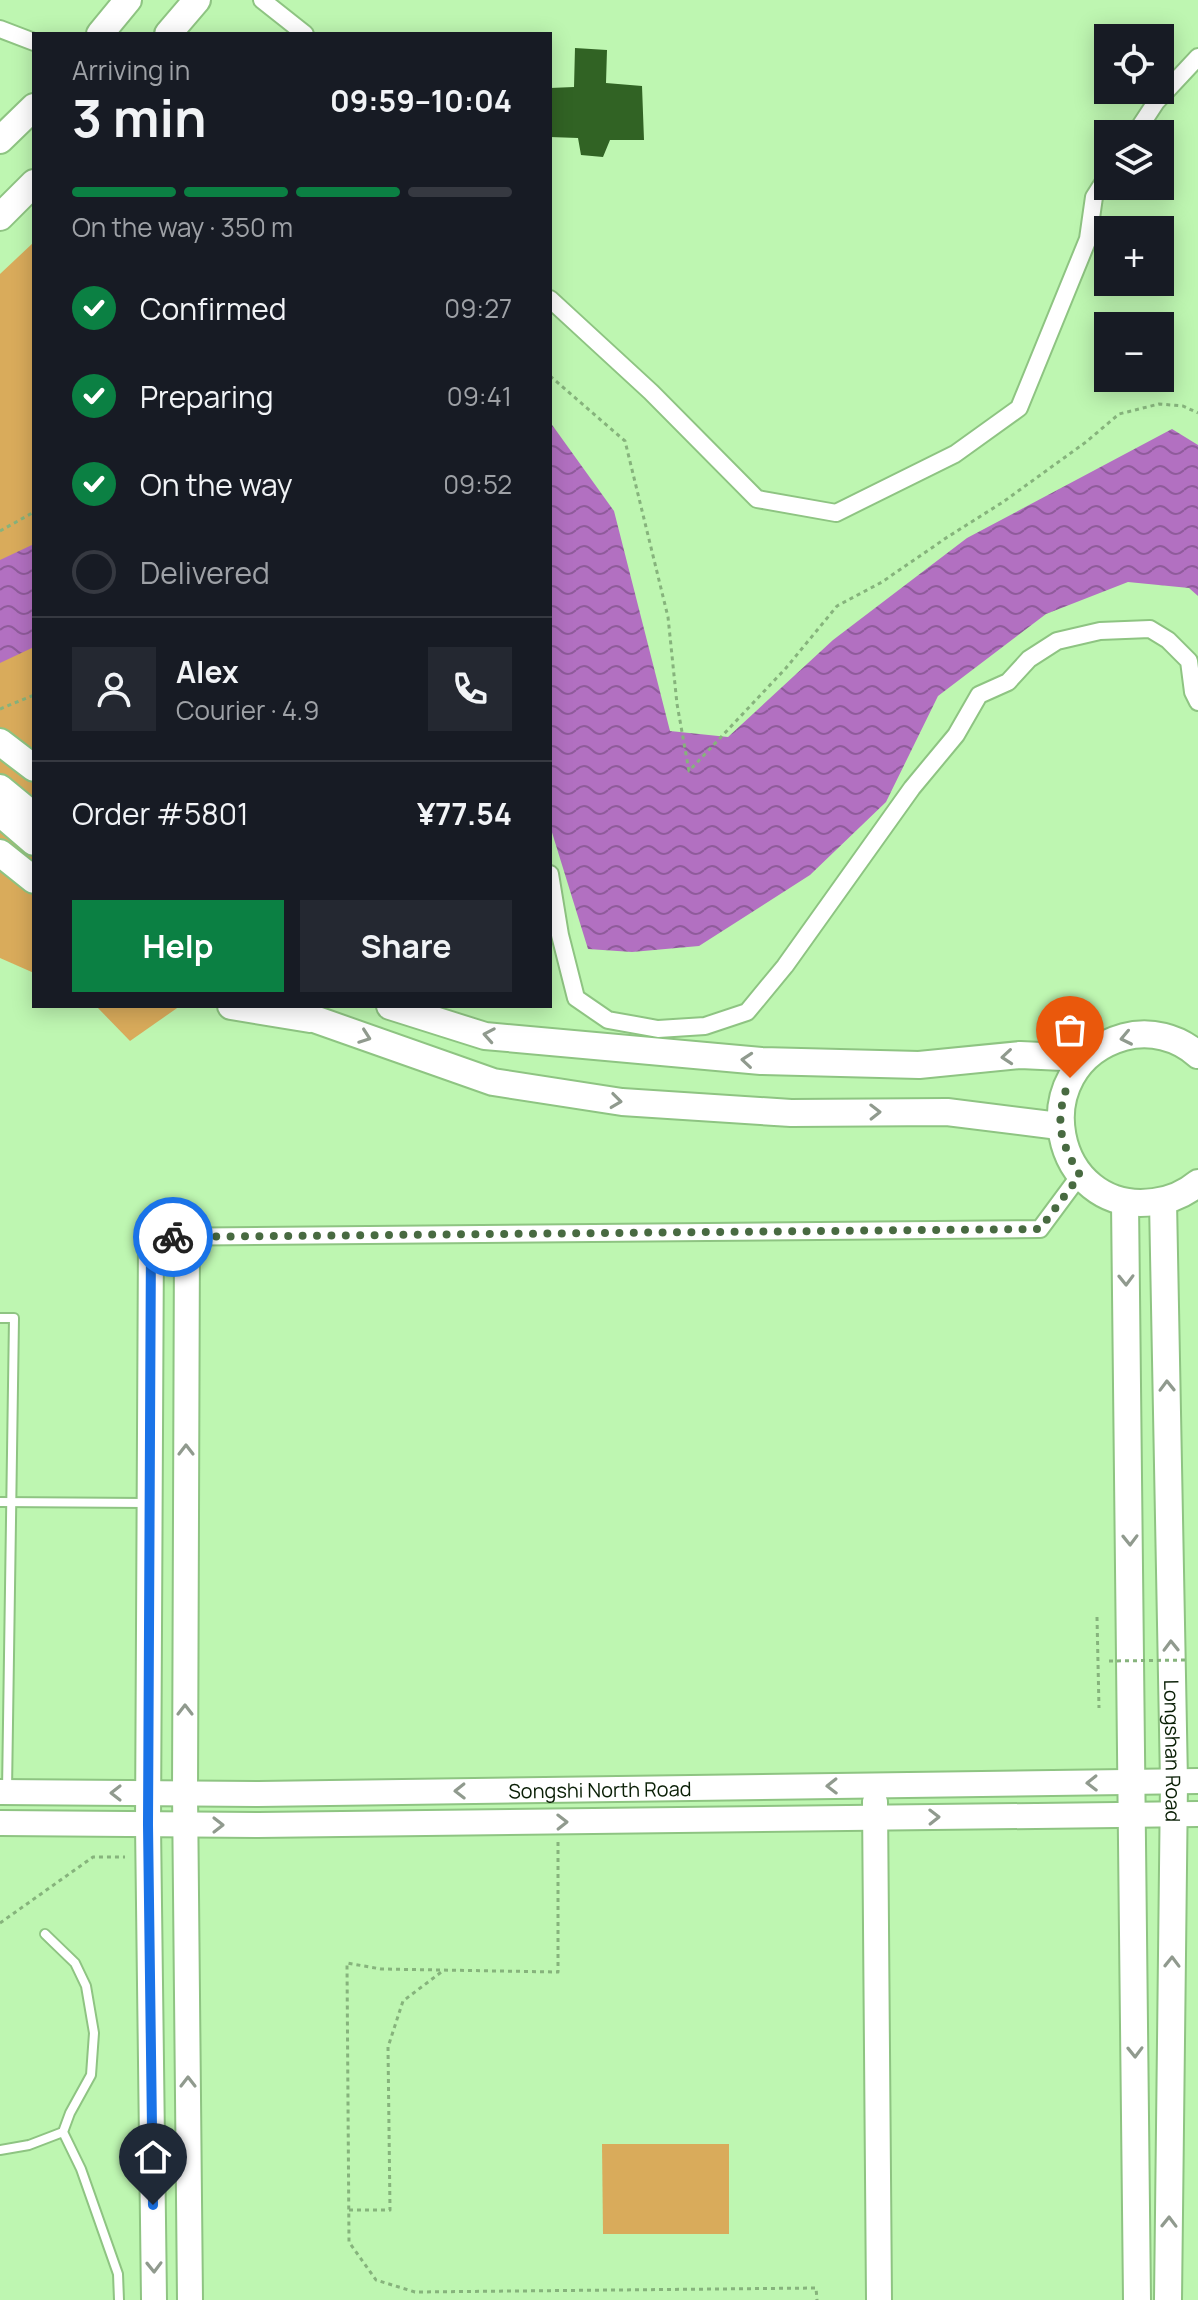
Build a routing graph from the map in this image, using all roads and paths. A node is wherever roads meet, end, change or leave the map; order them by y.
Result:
1 (128, 0) edge
2 (197, 0) edge
3 (262, 0) edge
4 (0, 29) edge
5 (102, 32) edge
6 (170, 32) edge
7 (302, 32) edge
8 (32, 41) edge
9 (1198, 57) edge
10 (32, 109) edge
11 (1144, 120) edge
12 (0, 140) edge
13 (32, 185) edge
14 (1094, 197) edge
15 (0, 217) edge
16 (552, 301) edge
17 (552, 378) edge
18 (1198, 413) edge
19 (32, 513) edge
20 (0, 531) edge
21 (32, 696) edge
22 (1198, 702) edge
23 (0, 709) edge
24 (2, 744) edge
25 (32, 766) edge
26 (0, 788) edge
27 (0, 813) edge
28 (32, 814) edge
29 (32, 840) edge
30 (0, 853) edge
31 (32, 878) edge
32 (552, 886) edge
33 (243, 1008) edge
34 (297, 1008) edge
35 (396, 1008) edge
36 (317, 1020) junction
37 (1198, 1055) edge
38 (1085, 1058) junction
39 (1059, 1126) junction
40 (1080, 1175) junction
41 (1198, 1183) edge
42 (1163, 1201) junction
43 (1125, 1202) junction
44 (151, 1237) joint
45 (187, 1237) junction
46 (0, 1318) edge
47 (0, 1502) edge
48 (11, 1502) junction
49 (150, 1503) junction
50 (1097, 1617) dead end
51 (1188, 1660) dead end
52 (1098, 1661) junction
53 (1099, 1708) dead end
54 (1133, 1782) junction
55 (1186, 1782) edge
56 (874, 1786) junction
57 (4, 1792) edge
58 (185, 1792) junction
59 (149, 1793) junction
60 (1186, 1814) edge
61 (1132, 1815) junction
62 (875, 1818) junction
63 (558, 1822) junction
64 (0, 1823) edge
65 (148, 1825) junction
66 (186, 1825) junction
67 (149, 1857) junction
68 (0, 1923) edge
69 (45, 1934) dead end
70 (444, 1970) junction
71 (63, 2132) junction
72 (0, 2150) edge
73 (349, 2210) junction
74 (119, 2300) edge
75 (154, 2300) edge
76 (190, 2300) edge
77 (817, 2300) edge
78 (879, 2300) edge
79 (1137, 2300) edge
80 (1168, 2300) edge

1 - 5 main road
2 - 6 main road
3 - 7 street
4 - 8 street
9 - 11 street
10 - 12 main road
13 - 15 main road
14 - 16 street
17 - 18 path
19 - 20 path
21 - 23 path
22 - 32 street
24 - 25 main road
26 - 28 main road
27 - 29 main road
30 - 31 main road
33 - 36 main road
34 - 36 main road
38 -> 35 main road
36 -> 39 main road
37 -> 38 main road
38 - 39 main road
39 - 40 main road
40 - 43 main road
40 - 45 street
41 - 42 main road
42 - 43 main road
55 -> 42 main road, Longshan Road
43 -> 54 main road, Longshan Road
44 - 45 street
44 - 49 main road
58 -> 45 main road
46 - 48 lane
47 - 48 lane
48 - 49 lane
48 - 57 lane
49 - 59 main road
50 - 52 path
51 - 52 path, bridge
52 - 53 path
54 - 55 main road, Songshi North Road
54 -> 56 main road, Songshi North Road
54 - 61 main road, Longshan Road
55 - 60 main road, Longshan Road
56 -> 58 main road, Songshi North Road
56 - 62 main road
59 -> 57 main road, Songshi North Road
58 - 59 main road, Songshi North Road
58 - 66 main road
59 - 65 main road
60 - 61 main road, Songshi North Road
80 -> 60 main road, Longshan Road
62 -> 61 main road, Songshi North Road
61 -> 79 main road, Longshan Road
63 -> 62 main road, Songshi North Road
62 - 78 main road
66 -> 63 main road, Songshi North Road
63 - 70 path
64 - 65 main road, Songshi North Road
65 - 66 main road, Songshi North Road
65 - 67 main road
76 -> 66 main road
67 - 68 path
67 -> 75 main road
69 - 71 lane
70 - 73 path
70 - 73 path
71 - 72 lane
71 - 74 lane
73 - 77 path

